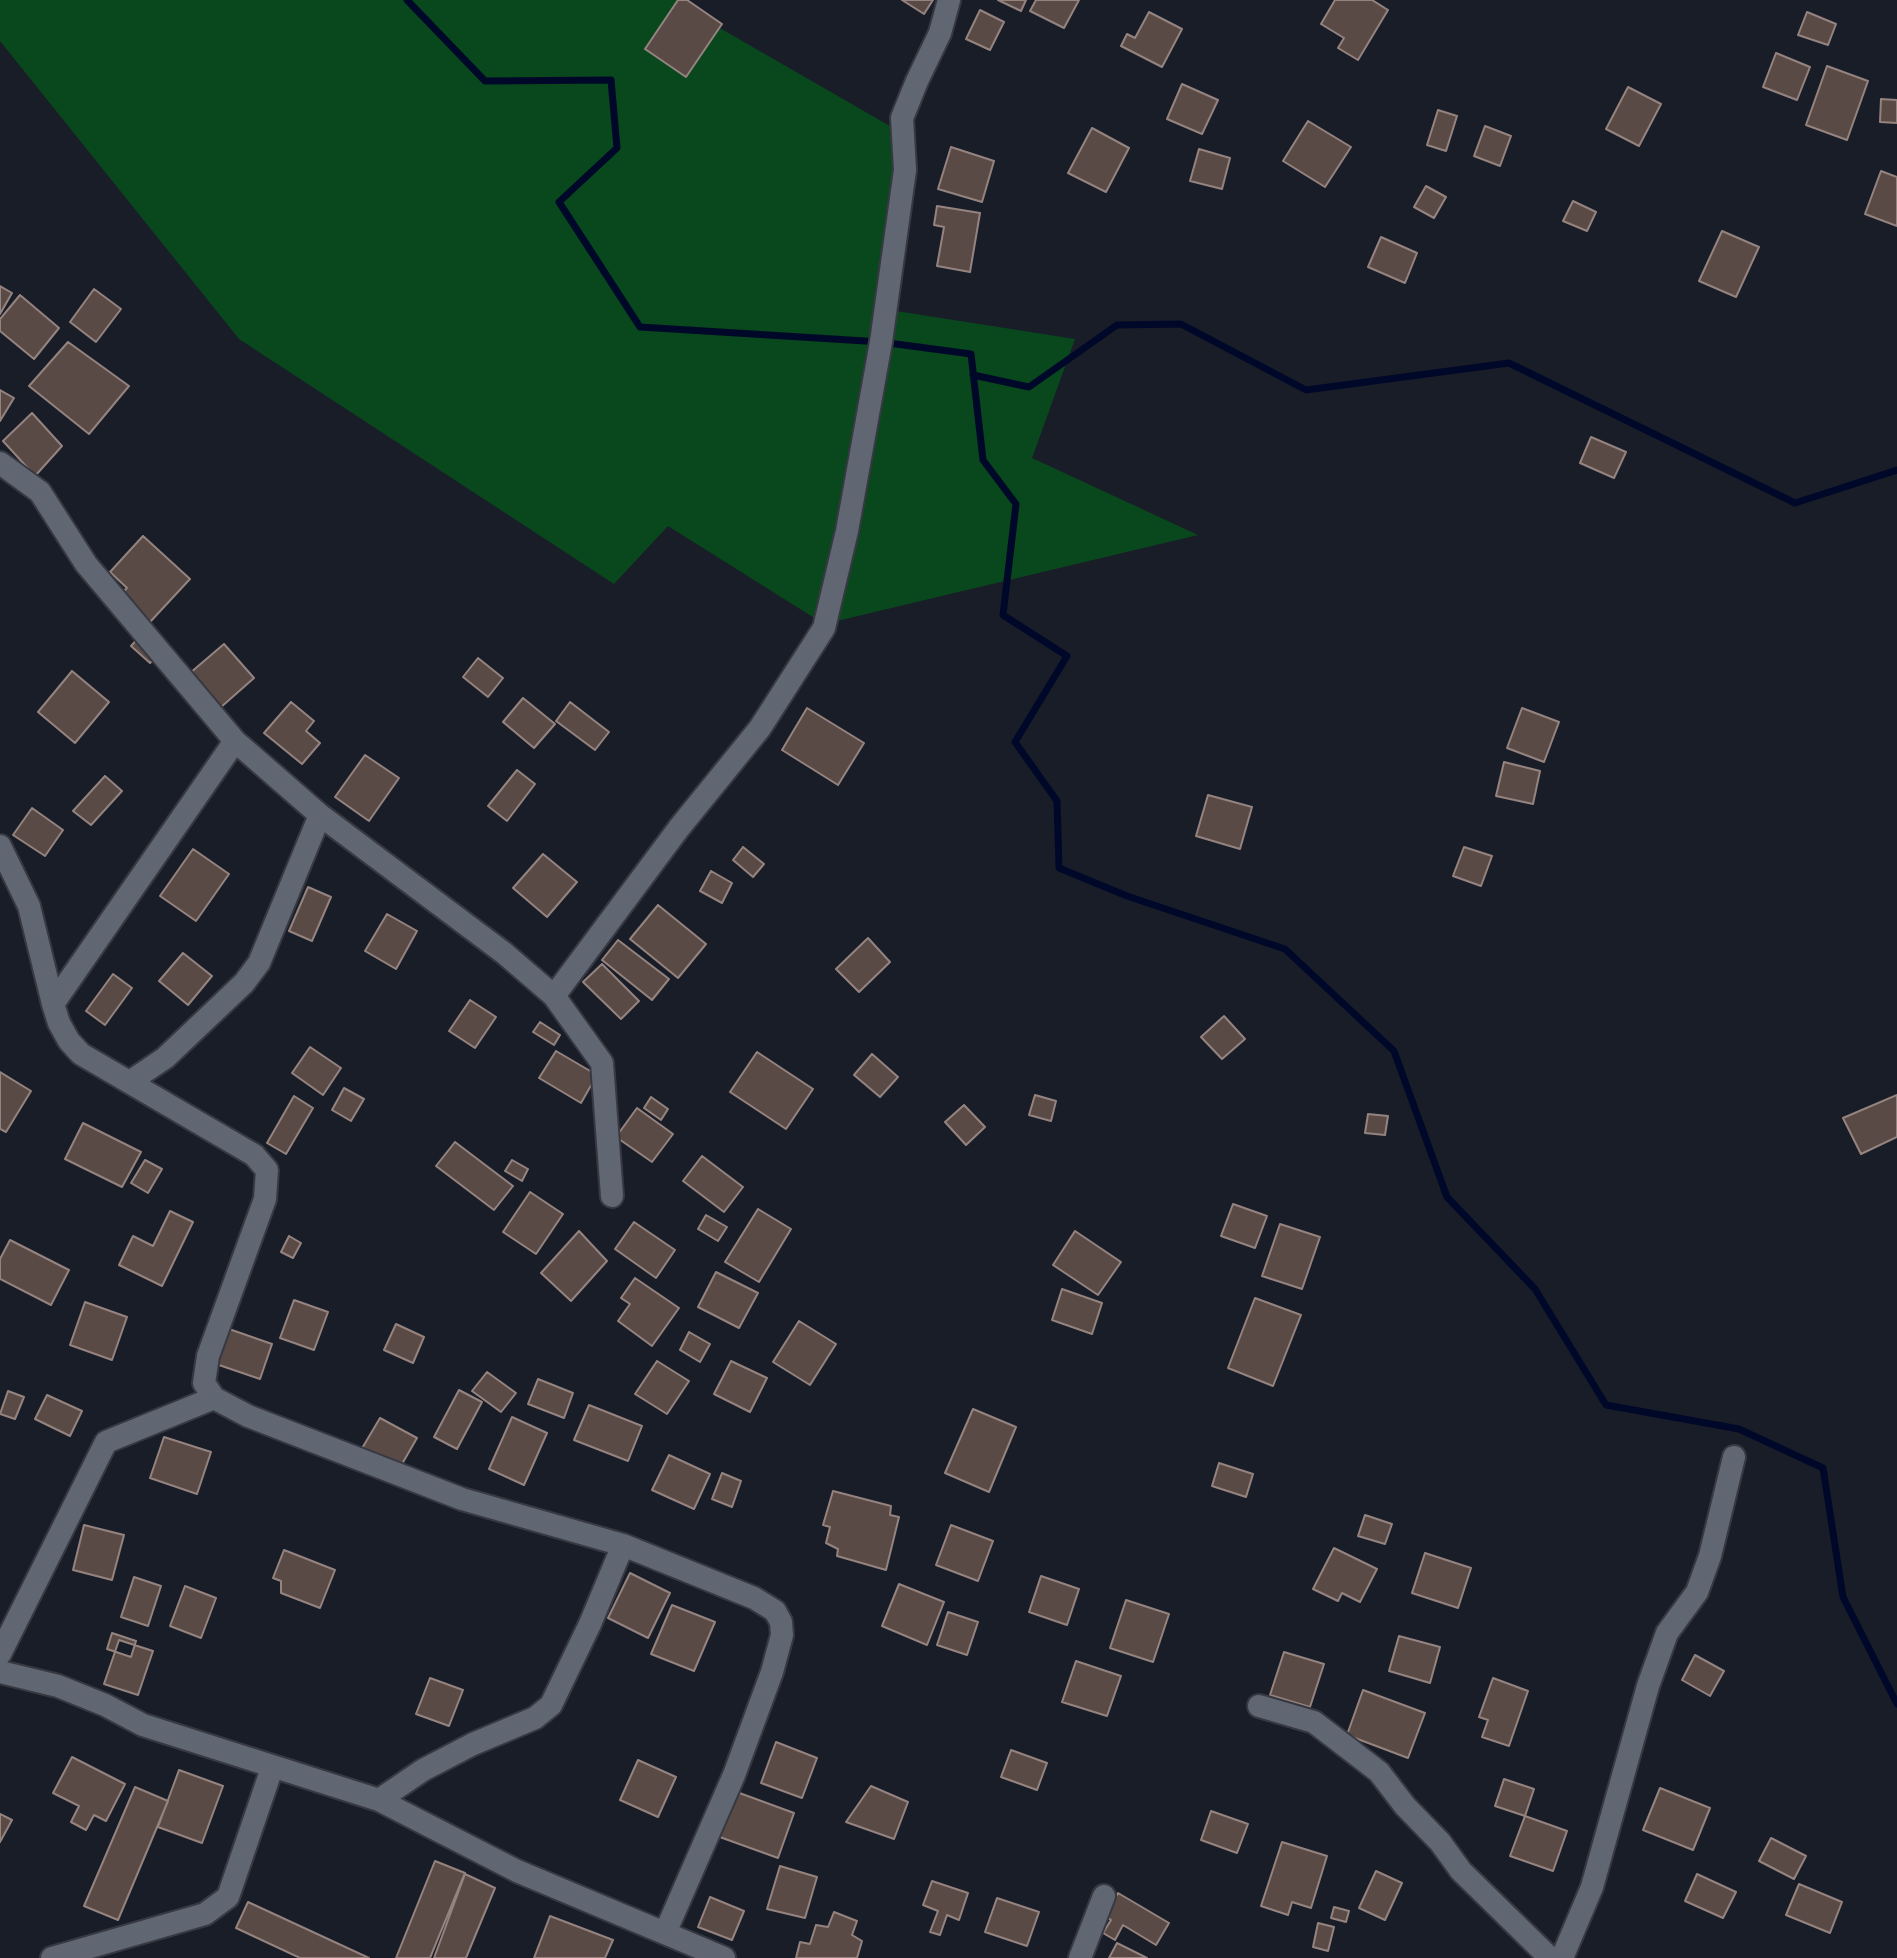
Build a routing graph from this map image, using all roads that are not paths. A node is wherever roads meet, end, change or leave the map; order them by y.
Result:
1 (949, 0) edge
2 (0, 463) edge
3 (235, 741) junction
4 (320, 815) junction
5 (0, 846) edge
6 (554, 996) junction
7 (53, 1004) junction
8 (131, 1081) junction
9 (612, 1196) dead end
10 (214, 1398) junction
11 (1734, 1457) dead end
12 (623, 1545) junction
13 (0, 1654) edge
14 (0, 1672) edge
15 (1259, 1706) dead end
16 (272, 1768) junction
17 (379, 1800) junction
18 (1104, 1896) dead end
19 (665, 1933) junction
20 (96, 1950) edge
21 (52, 1958) edge
22 (724, 1958) edge
23 (1080, 1958) edge
24 (1550, 1958) edge
25 (1562, 1958) edge

1 - 6 street
2 - 3 street
3 - 4 street
3 - 7 street
4 - 6 street
4 - 8 street
5 - 7 street
6 - 9 street
7 - 8 street
8 - 10 street
10 - 12 street
10 - 13 street
11 - 25 street
12 - 17 street
12 - 19 street
14 - 16 street
15 - 24 street
16 - 17 street
16 - 20 street
17 - 19 street
18 - 23 street
19 - 22 street
20 - 21 street

